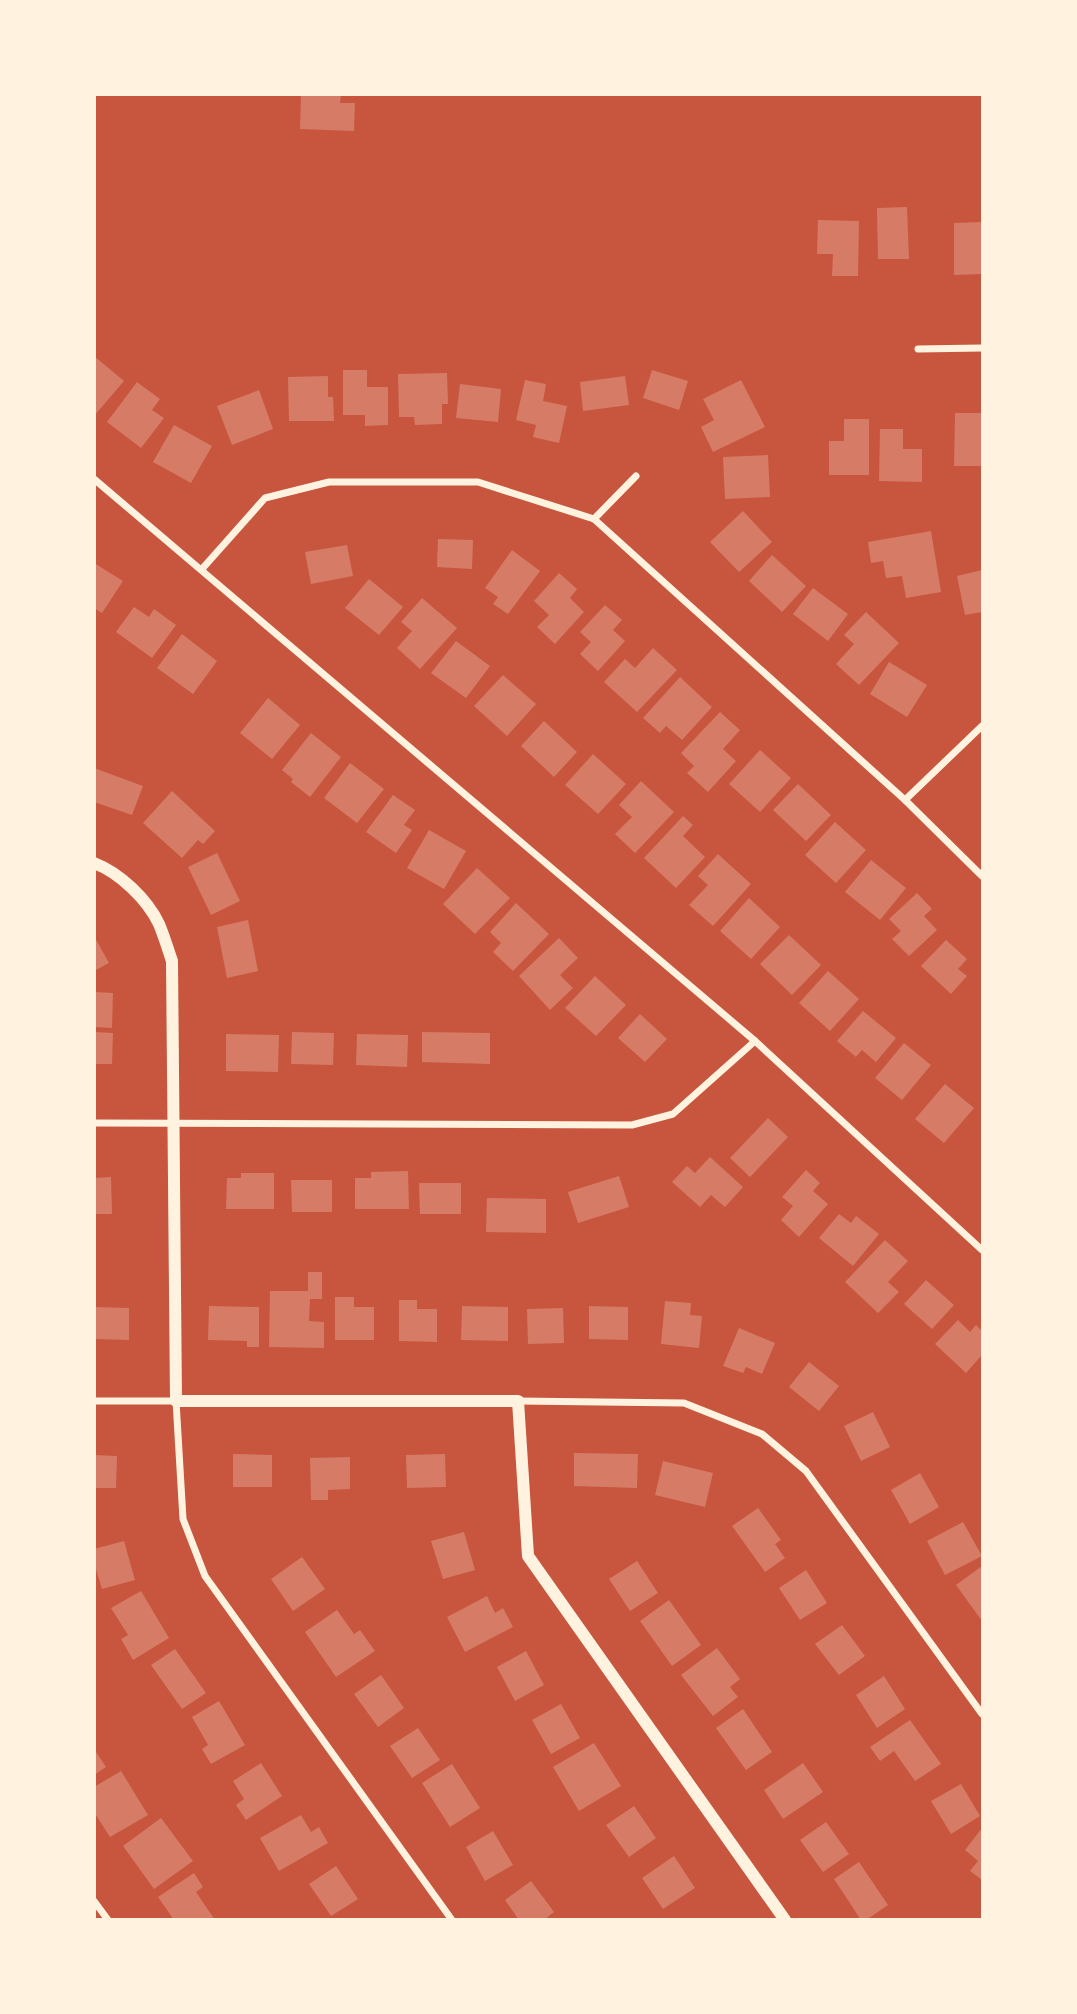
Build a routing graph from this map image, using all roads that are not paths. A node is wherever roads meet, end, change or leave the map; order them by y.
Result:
1 (982, 348) edge
2 (918, 349) dead end
3 (636, 477) dead end
4 (94, 480) edge
5 (594, 519) junction
6 (202, 569) junction
7 (982, 726) edge
8 (905, 800) junction
9 (94, 863) edge
10 (982, 876) edge
11 (755, 1041) junction
12 (173, 1122) junction
13 (94, 1123) edge
14 (982, 1249) edge
15 (94, 1401) edge
16 (176, 1401) junction
17 (518, 1401) junction
18 (982, 1714) edge
19 (94, 1901) edge
20 (108, 1920) edge
21 (452, 1920) edge
22 (785, 1920) edge

1 - 2 street
3 - 5 street
4 - 6 street
5 - 6 street
5 - 8 street
6 - 11 street
7 - 8 street
8 - 10 street
9 - 12 street
11 - 12 street
11 - 14 street
12 - 13 street
12 - 16 street
15 - 16 street
16 - 17 street
16 - 21 street
17 - 18 street
17 - 22 street
19 - 20 street

